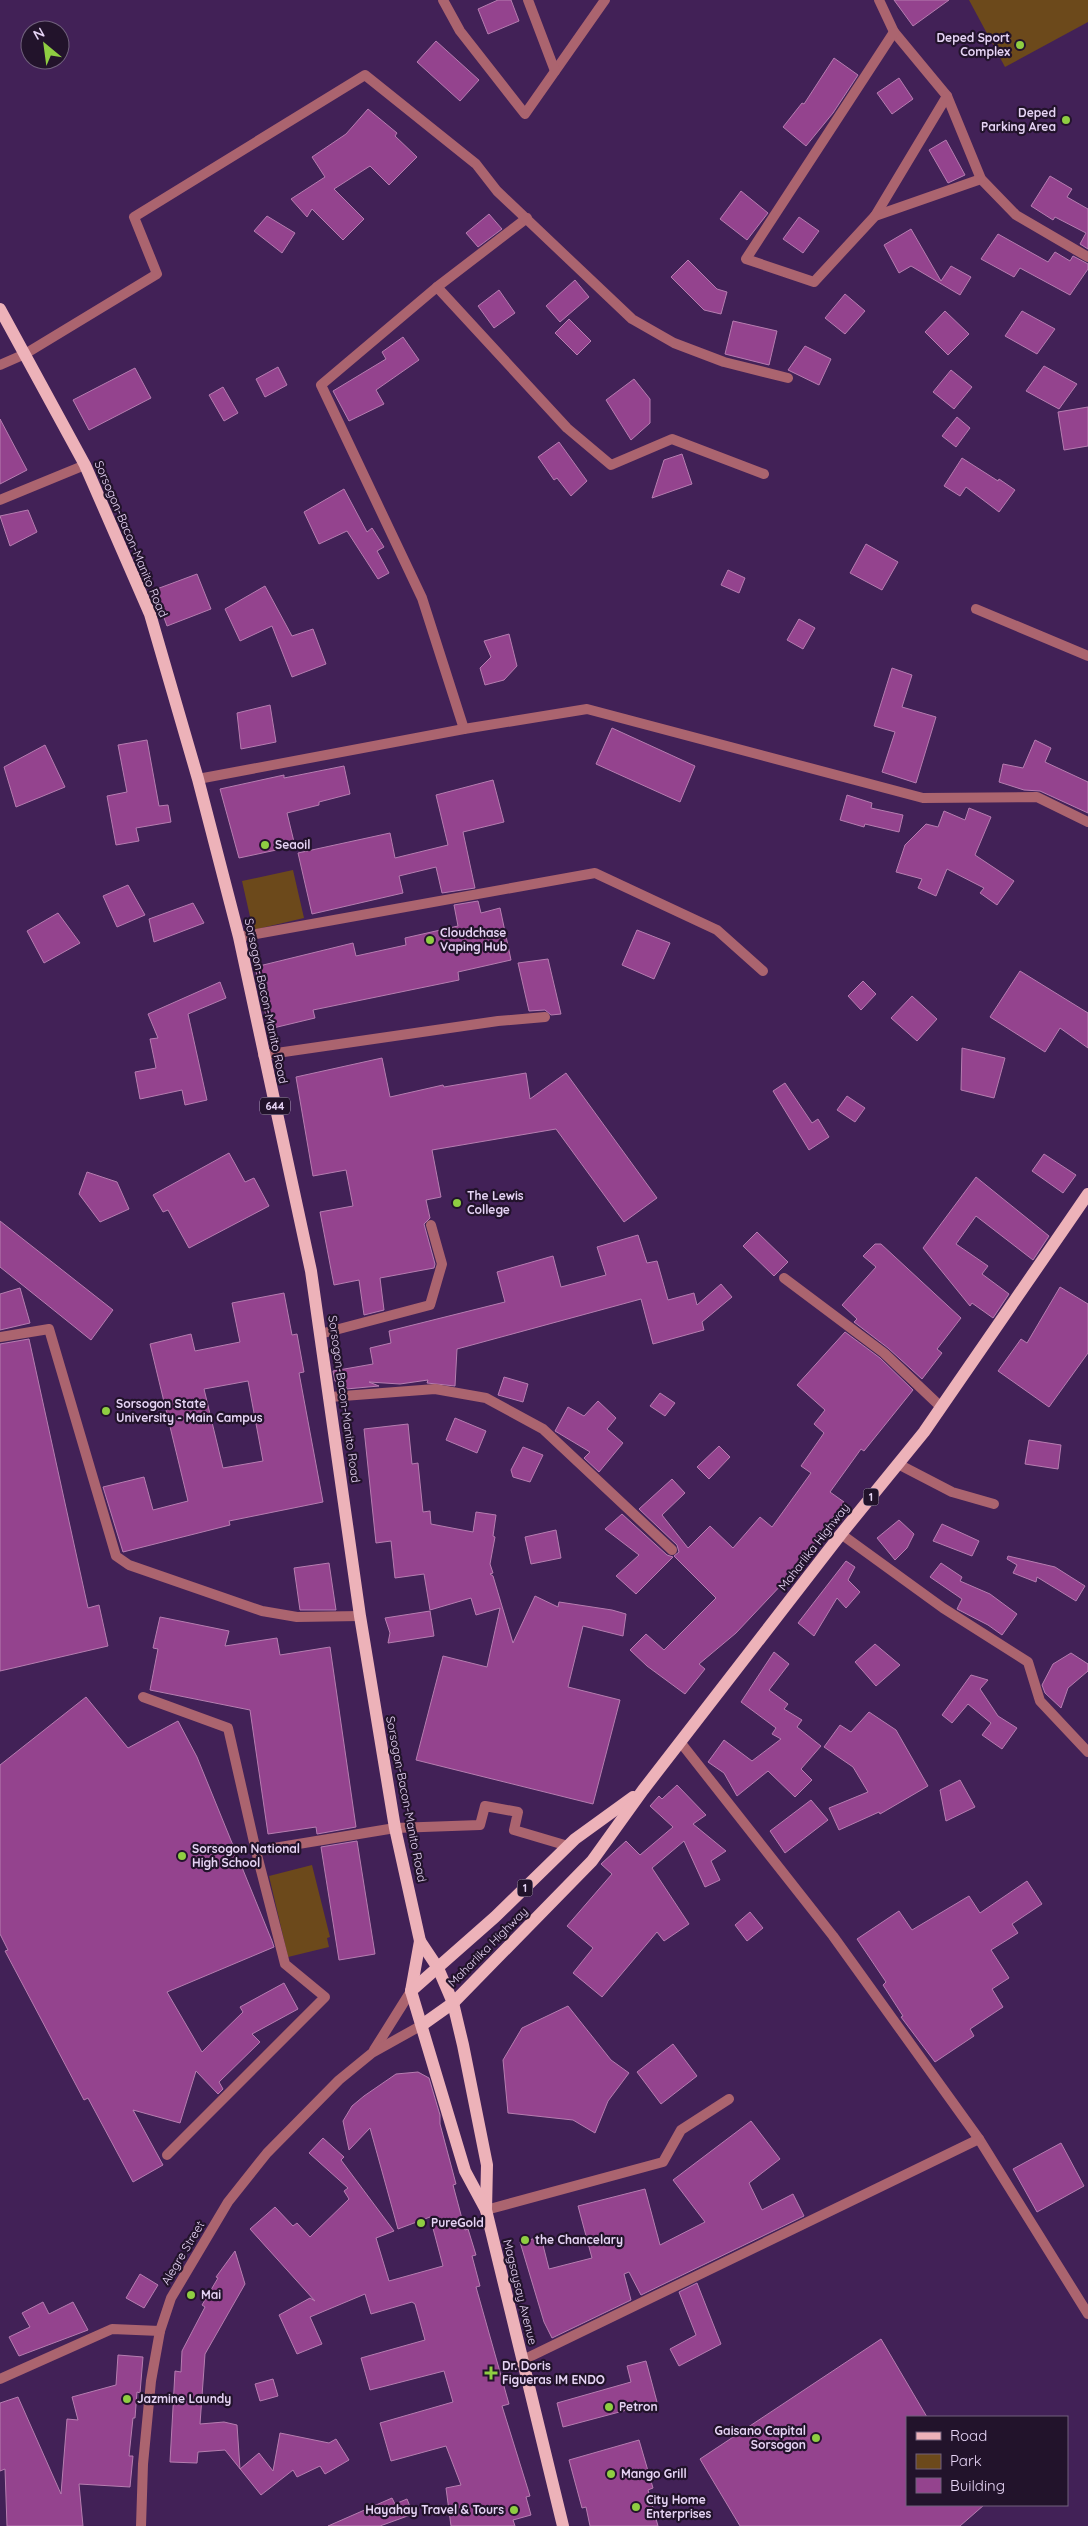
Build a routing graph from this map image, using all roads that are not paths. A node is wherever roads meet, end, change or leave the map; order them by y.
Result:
1 (443, 0) edge
2 (528, 0) edge
3 (606, 0) edge
4 (879, 0) edge
5 (894, 32) junction
6 (555, 71) junction
7 (947, 96) junction
8 (981, 179) junction
9 (875, 216) junction
10 (527, 218) junction
11 (1088, 256) edge
12 (437, 287) junction
13 (0, 310) edge
14 (25, 354) junction
15 (0, 365) edge
16 (788, 378) dead end
17 (85, 465) junction
18 (764, 474) dead end
19 (0, 500) edge
20 (976, 609) dead end
21 (1088, 656) edge
22 (464, 729) junction
23 (198, 779) junction
24 (1088, 822) edge
25 (239, 937) junction
26 (763, 971) dead end
27 (545, 1017) dead end
28 (263, 1055) junction
29 (1088, 1194) edge
30 (431, 1225) dead end
31 (784, 1278) dead end
32 (320, 1334) junction
33 (0, 1337) edge
34 (330, 1396) junction
35 (941, 1407) junction
36 (898, 1464) junction
37 (994, 1504) dead end
38 (841, 1534) junction
39 (672, 1550) dead end
40 (360, 1616) junction
41 (143, 1697) dead end
42 (681, 1744) junction
43 (1088, 1752) edge
44 (643, 1790) junction
45 (395, 1828) junction
46 (568, 1846) junction
47 (256, 1851) junction
48 (420, 1941) junction
49 (438, 1968) junction
50 (411, 1991) junction
51 (453, 2003) junction
52 (422, 2025) junction
53 (372, 2053) junction
54 (728, 2099) dead end
55 (979, 2139) junction
56 (167, 2155) dead end
57 (486, 2210) junction
58 (1088, 2314) edge
59 (160, 2331) junction
60 (523, 2360) junction
61 (0, 2379) edge
62 (141, 2526) edge
63 (563, 2526) edge

1 - 6 street
2 - 6 street
3 - 6 street
4 - 5 street
5 - 7 street
5 - 9 street
7 - 8 street
7 - 9 street
8 - 9 street
8 - 11 street
10 - 12 street
10 - 14 street
10 - 16 street
12 - 18 street
12 - 22 street
13 - 14 main road, Sorsogon-Bacon-Manito Road / 644
14 - 15 street
14 - 17 main road, Sorsogon-Bacon-Manito Road / 644
17 - 19 street
17 - 23 main road, Sorsogon-Bacon-Manito Road / 644
20 - 21 street
22 - 23 street
22 - 24 street
23 - 25 main road, Sorsogon-Bacon-Manito Road / 644
25 - 26 street
25 - 28 main road, Sorsogon-Bacon-Manito Road / 644
27 - 28 street
28 - 32 main road, Sorsogon-Bacon-Manito Road / 644
29 - 35 main road, Maharlika Highway / 1
30 - 32 street
31 - 35 street
32 - 34 main road, Sorsogon-Bacon-Manito Road / 644
33 - 40 street
34 - 39 street
34 - 40 main road, Sorsogon-Bacon-Manito Road / 644
35 - 36 main road, Maharlika Highway / 1
36 - 37 street
36 - 38 main road, Maharlika Highway / 1
38 - 42 main road, Maharlika Highway / 1
38 - 43 street
40 - 45 main road, Sorsogon-Bacon-Manito Road / 644
41 - 47 street
42 - 44 main road, Maharlika Highway / 1
42 - 55 street
44 - 46 main road, Maharlika Highway / 1
44 - 51 main road, Maharlika Highway / 1
45 - 46 street
45 - 47 street
45 - 48 main road, Sorsogon-Bacon-Manito Road / 644
46 - 49 main road, Maharlika Highway / 1
47 - 56 street
48 - 49 main road, Sorsogon-Bacon-Manito Road / 644
48 - 50 main road, Sorsogon-Bacon-Manito Road / 644
49 - 50 main road, Maharlika Highway / 1
49 - 51 main road, Magsaysay Avenue
50 - 52 main road, Magsaysay Avenue
50 - 53 street, Alegre Street
51 - 52 main road, Maharlika Highway / 1
51 - 57 main road, Magsaysay Avenue
52 - 53 street, Alegre Street
52 - 57 main road, Magsaysay Avenue
53 - 59 street, Alegre Street
54 - 57 street
55 - 58 street
55 - 60 street
57 - 60 main road, Magsaysay Avenue
59 - 61 street
59 - 62 street, Alegre Street
60 - 63 main road, Magsaysay Avenue

